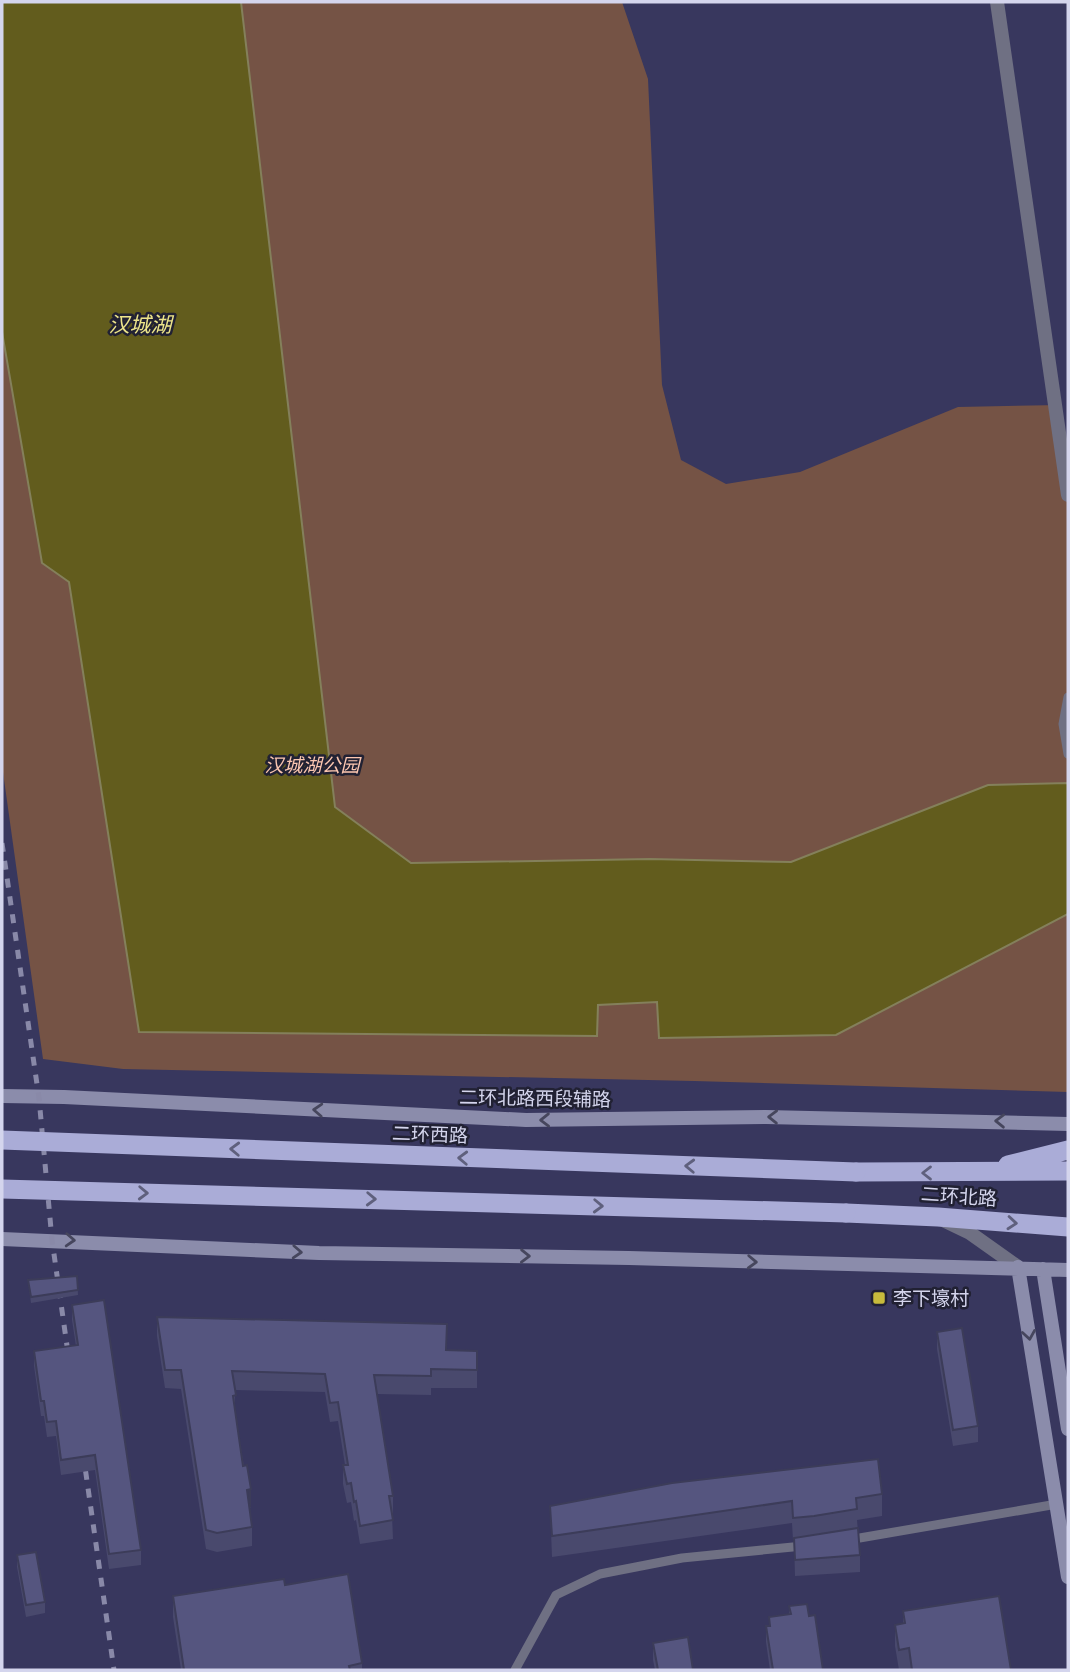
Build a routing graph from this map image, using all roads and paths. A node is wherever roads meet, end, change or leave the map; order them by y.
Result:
1 (997, 2) edge
2 (1068, 495) edge
3 (1068, 503) edge
4 (1068, 697) edge
5 (1067, 742) edge
6 (1068, 754) edge
7 (2, 1096) edge
8 (1068, 1124) edge
9 (2, 1140) edge
10 (1068, 1150) edge
11 (1068, 1171) edge
12 (856, 1172) joint
13 (980, 1173) junction
14 (2, 1189) edge
15 (938, 1217) junction
16 (1068, 1227) edge
17 (2, 1239) edge
18 (1018, 1268) junction
19 (1043, 1269) junction
20 (1068, 1270) edge
21 (1068, 1429) edge
22 (1056, 1504) junction
23 (842, 1541) edge
24 (815, 1545) edge
25 (1068, 1577) edge
26 (515, 1670) edge

1 - 2 street
2 - 3 lane
4 - 5 lane
5 - 6 lane
8 -> 7 main road, 二环北路西段辅路
12 -> 9 highway, 二环西路, bridge
10 - 13 highway
11 - 13 highway, 二环北路
13 -> 12 highway, 二环北路
14 -> 15 highway, 二环北路, bridge
15 -> 16 highway, 二环北路
15 - 18 street
17 -> 18 main road
18 - 19 main road
18 -> 22 main road
19 - 20 main road
19 - 21 main road
22 - 23 lane
22 - 25 main road
24 - 26 lane

